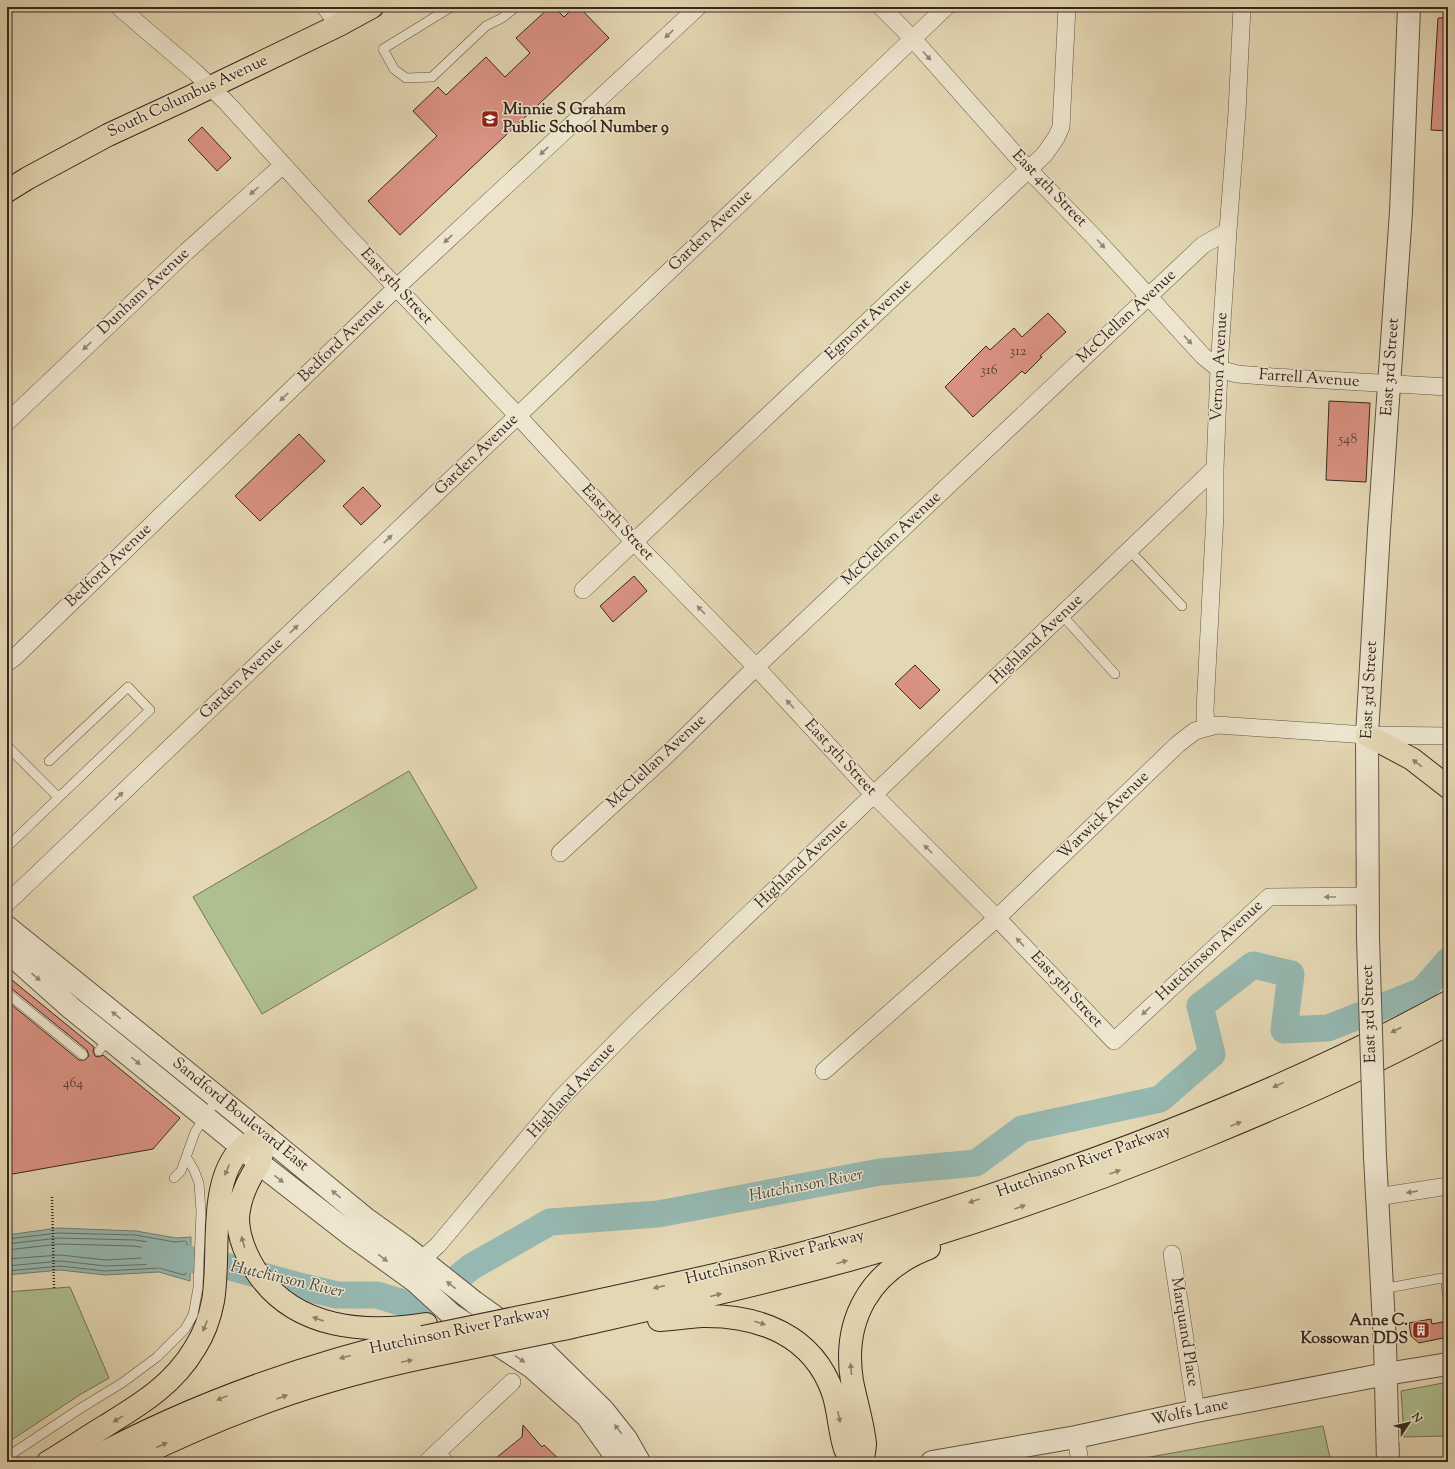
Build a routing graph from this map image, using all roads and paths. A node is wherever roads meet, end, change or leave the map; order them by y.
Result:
1 (119, 7) edge
2 (325, 7) edge
3 (372, 7) edge
4 (451, 7) edge
5 (516, 7) edge
6 (698, 7) edge
7 (881, 7) edge
8 (946, 7) edge
9 (1067, 7) edge
10 (1242, 7) edge
11 (1409, 7) edge
12 (507, 10) edge
13 (339, 25) junction
14 (913, 40) junction
15 (210, 86) junction
16 (283, 165) junction
17 (1028, 169) junction
18 (7, 191) edge
19 (1228, 230) junction
20 (396, 288) junction
21 (1148, 297) junction
22 (1219, 369) junction
23 (1390, 384) junction
24 (1448, 387) edge
25 (518, 416) junction
26 (7, 422) edge
27 (1215, 468) junction
28 (634, 542) junction
29 (1130, 551) junction
30 (583, 590) dead end
31 (1182, 606) dead end
32 (1062, 615) junction
33 (7, 663) edge
34 (756, 667) junction
35 (1115, 674) dead end
36 (1206, 727) junction
37 (1367, 735) junction
38 (1448, 736) edge
39 (7, 746) edge
40 (50, 761) dead end
41 (1448, 787) edge
42 (874, 795) junction
43 (58, 797) junction
44 (7, 847) edge
45 (560, 853) dead end
46 (1369, 896) junction
47 (7, 903) edge
48 (997, 918) junction
49 (7, 927) edge
50 (7, 951) edge
51 (7, 993) edge
52 (1448, 1002) edge
53 (1448, 1024) edge
54 (1114, 1041) joint
55 (83, 1056) dead end
56 (824, 1071) dead end
57 (218, 1097) junction
58 (204, 1117) junction
59 (264, 1135) junction
60 (242, 1147) junction
61 (187, 1158) junction
62 (260, 1164) junction
63 (174, 1178) dead end
64 (1448, 1186) edge
65 (52, 1197) dead end
66 (1377, 1197) junction
67 (219, 1215) junction
68 (995, 1216) junction
69 (1172, 1254) dead end
70 (418, 1271) junction
71 (1446, 1277) edge
72 (54, 1288) dead end
73 (206, 1288) junction
74 (1382, 1289) junction
75 (1448, 1299) edge
76 (563, 1318) junction
77 (596, 1322) junction
78 (427, 1339) junction
79 (1448, 1364) edge
80 (1386, 1374) junction
81 (512, 1382) dead end
82 (1196, 1411) junction
83 (1076, 1437) junction
84 (7, 1457) edge
85 (445, 1457) edge
86 (48, 1462) edge
87 (86, 1462) edge
88 (127, 1462) edge
89 (427, 1462) edge
90 (620, 1462) edge
91 (639, 1462) edge
92 (853, 1462) edge
93 (862, 1462) edge
94 (932, 1462) edge
95 (1080, 1462) edge
96 (1388, 1462) edge

1 - 15 street, East 5th Street
2 - 13 street
3 - 13 main road, South Columbus Avenue
4 - 12 lane
5 - 12 lane
6 -> 20 street, Bedford Avenue
7 - 14 street, East 4th Street
8 - 14 street, Garden Avenue
9 - 17 street, Egmont Avenue
10 - 19 street, Vernon Avenue
11 - 23 street, East 3rd Street
13 - 15 main road, South Columbus Avenue
14 -> 17 street, East 4th Street
14 - 25 street, Garden Avenue
15 - 16 street, East 5th Street
15 - 18 main road, South Columbus Avenue
16 - 20 street, East 5th Street
16 -> 26 street, Dunham Avenue
17 -> 21 street, East 4th Street
17 - 28 street, Egmont Avenue
19 - 21 street, McClellan Avenue
19 - 22 street, Vernon Avenue
20 - 25 street, East 5th Street
20 -> 33 street, Bedford Avenue
21 -> 22 street, East 4th Street
21 - 34 street, McClellan Avenue
22 - 23 street, Farrell Avenue
22 - 27 street, Vernon Avenue
23 - 24 street, Farrell Avenue
23 - 37 street, East 3rd Street
25 - 28 street, East 5th Street
47 -> 25 street, Garden Avenue
27 - 29 street, Highland Avenue
27 - 36 street, Vernon Avenue
28 - 30 street, Egmont Avenue
34 -> 28 street, East 5th Street
29 - 31 lane
29 - 32 street, Highland Avenue
32 - 35 lane
32 - 42 street, Highland Avenue
42 -> 34 street, East 5th Street
34 - 45 street, McClellan Avenue
36 - 37 street, Warwick Avenue
36 - 48 street, Warwick Avenue
37 - 38 street, Warwick Avenue
41 -> 37 main road
37 - 46 street, East 3rd Street
39 - 43 lane
40 - 43 lane
48 -> 42 street, East 5th Street
42 - 70 street, Highland Avenue
43 - 44 lane
46 -> 54 street, Hutchinson Avenue
46 - 66 street, East 3rd Street, bridge
54 -> 48 street, East 5th Street
48 - 56 street, Warwick Avenue
57 -> 49 street, Sandford Boulevard East
50 -> 58 street, Sandford Boulevard East
51 - 55 lane
52 -> 76 main road, Hutchinson River Parkway
68 -> 53 main road, Hutchinson River Parkway
57 - 58 lane
57 - 59 street, Sandford Boulevard East
58 - 60 street, Sandford Boulevard East
58 - 61 lane
59 - 60 main road
59 - 62 main road
70 -> 59 street, Sandford Boulevard East
60 - 62 street, Sandford Boulevard East
60 -> 67 main road
61 - 63 lane
61 - 67 lane
62 - 67 main road
62 -> 70 street, Sandford Boulevard East
64 -> 66 street
65 - 72 path
66 - 74 street, East 3rd Street
67 - 73 main road
78 -> 67 main road
77 -> 68 main road, Hutchinson River Parkway
93 -> 68 main road
69 - 82 street, Marquand Place
70 -> 90 street, Sandford Boulevard East
91 -> 70 street, Sandford Boulevard East
71 - 74 lane
71 - 75 lane
73 - 84 lane
73 -> 86 main road
74 - 80 street, East 3rd Street
76 - 77 main road, Hutchinson River Parkway
76 - 78 main road, Hutchinson River Parkway, bridge
76 - 78 main road, bridge
77 -> 92 main road
78 -> 87 main road, Hutchinson River Parkway
88 -> 78 main road, Hutchinson River Parkway
79 - 80 street, Wolfs Lane
80 - 82 street, Wolfs Lane
80 - 96 street, East 3rd Street
81 - 85 street
82 - 83 street, Wolfs Lane
83 - 94 street, Wolfs Lane
83 - 95 street
85 - 89 street

